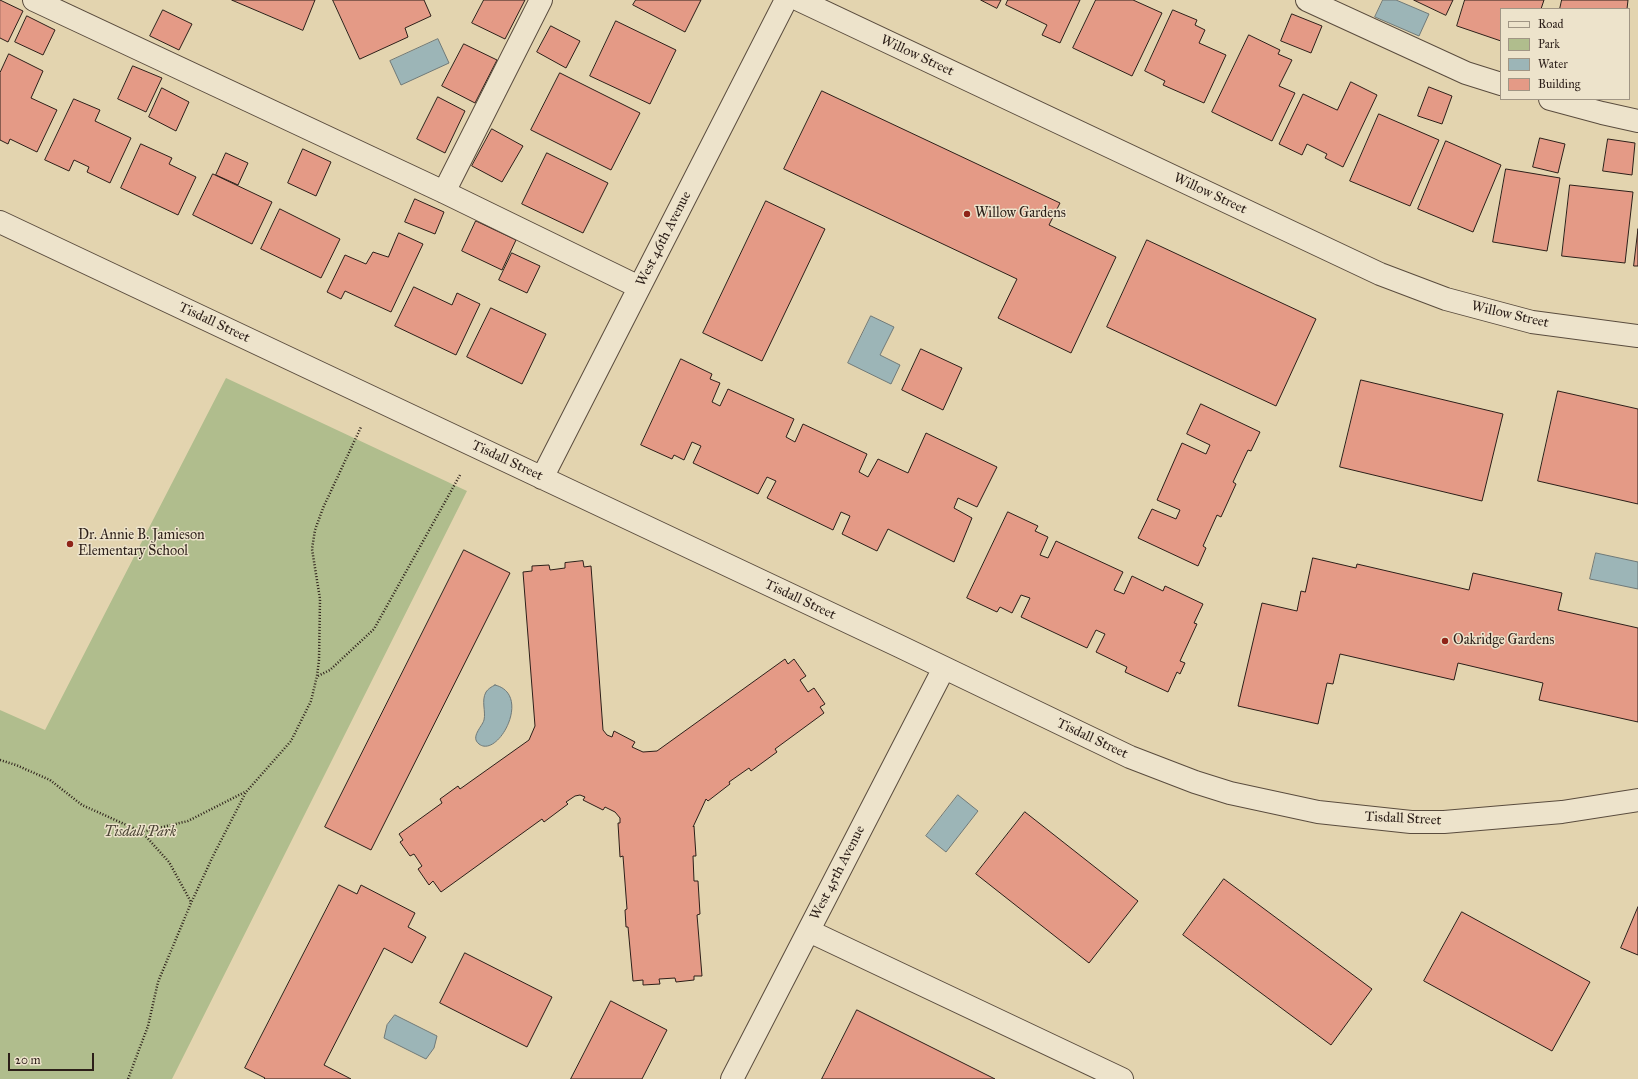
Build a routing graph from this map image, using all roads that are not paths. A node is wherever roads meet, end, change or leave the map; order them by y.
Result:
1 (34, 0) edge
2 (541, 0) edge
3 (786, 0) edge
4 (799, 0) edge
5 (1307, 0) edge
6 (1500, 84) edge
7 (1553, 100) edge
8 (1638, 120) edge
9 (444, 192) junction
10 (0, 222) edge
11 (639, 287) junction
12 (1638, 336) edge
13 (542, 478) junction
14 (944, 668) junction
15 (1638, 800) edge
16 (809, 931) junction
17 (732, 1079) edge
18 (1122, 1079) edge

1 - 9 street
2 - 9 street
3 - 11 street, West 46th Avenue
4 - 12 street, Willow Street
5 - 6 street
7 - 8 street
9 - 11 street
10 - 13 street, Tisdall Street
11 - 13 street, West 46th Avenue
13 - 14 street, Tisdall Street
14 - 15 street, Tisdall Street
14 - 16 street, West 45th Avenue
16 - 17 street, West 45th Avenue
16 - 18 street

